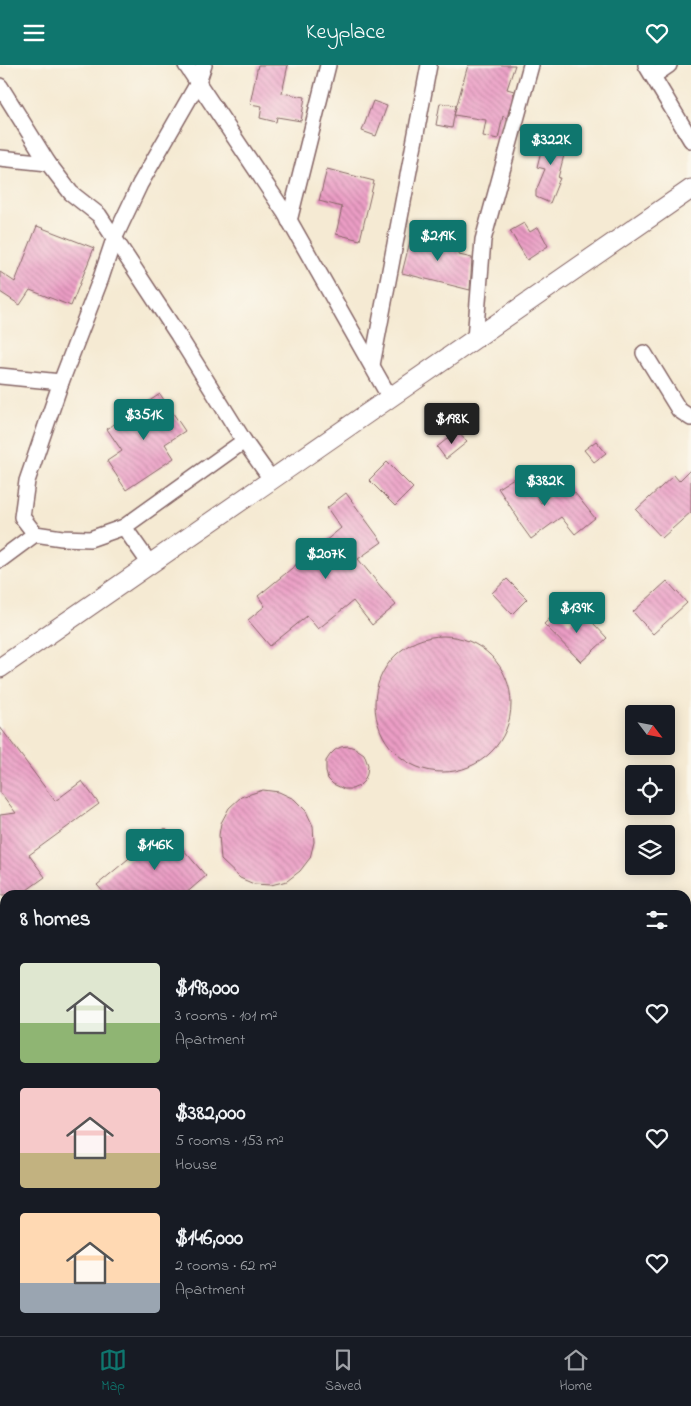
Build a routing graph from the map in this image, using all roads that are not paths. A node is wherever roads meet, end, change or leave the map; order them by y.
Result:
1 (186, 65) edge
2 (204, 65) edge
3 (328, 65) edge
4 (429, 65) edge
5 (531, 65) edge
6 (669, 65) edge
7 (650, 70) edge
8 (198, 83) junction
9 (0, 86) edge
10 (691, 141) edge
11 (0, 158) edge
12 (48, 163) junction
13 (691, 189) edge
14 (289, 221) junction
15 (114, 239) junction
16 (475, 339) junction
17 (644, 353) dead end
18 (372, 365) junction
19 (0, 376) edge
20 (61, 382) junction
21 (390, 397) junction
22 (691, 418) edge
23 (244, 441) junction
24 (271, 479) junction
25 (124, 527) junction
26 (35, 534) junction
27 (0, 560) edge
28 (150, 564) junction
29 (0, 668) edge

1 - 8 street
2 - 8 street
3 - 14 street
4 - 18 street
5 - 16 street
6 - 7 street
7 - 10 street
8 - 14 street
8 - 15 street
9 - 12 street
11 - 12 street
12 - 15 street
13 - 16 street
14 - 18 street
15 - 20 street
15 - 23 street
16 - 21 street
17 - 22 street
18 - 21 street
19 - 20 street
20 - 26 street
21 - 24 street
23 - 24 street
23 - 25 street
24 - 28 street
25 - 26 street
25 - 28 street
26 - 27 street
28 - 29 street

